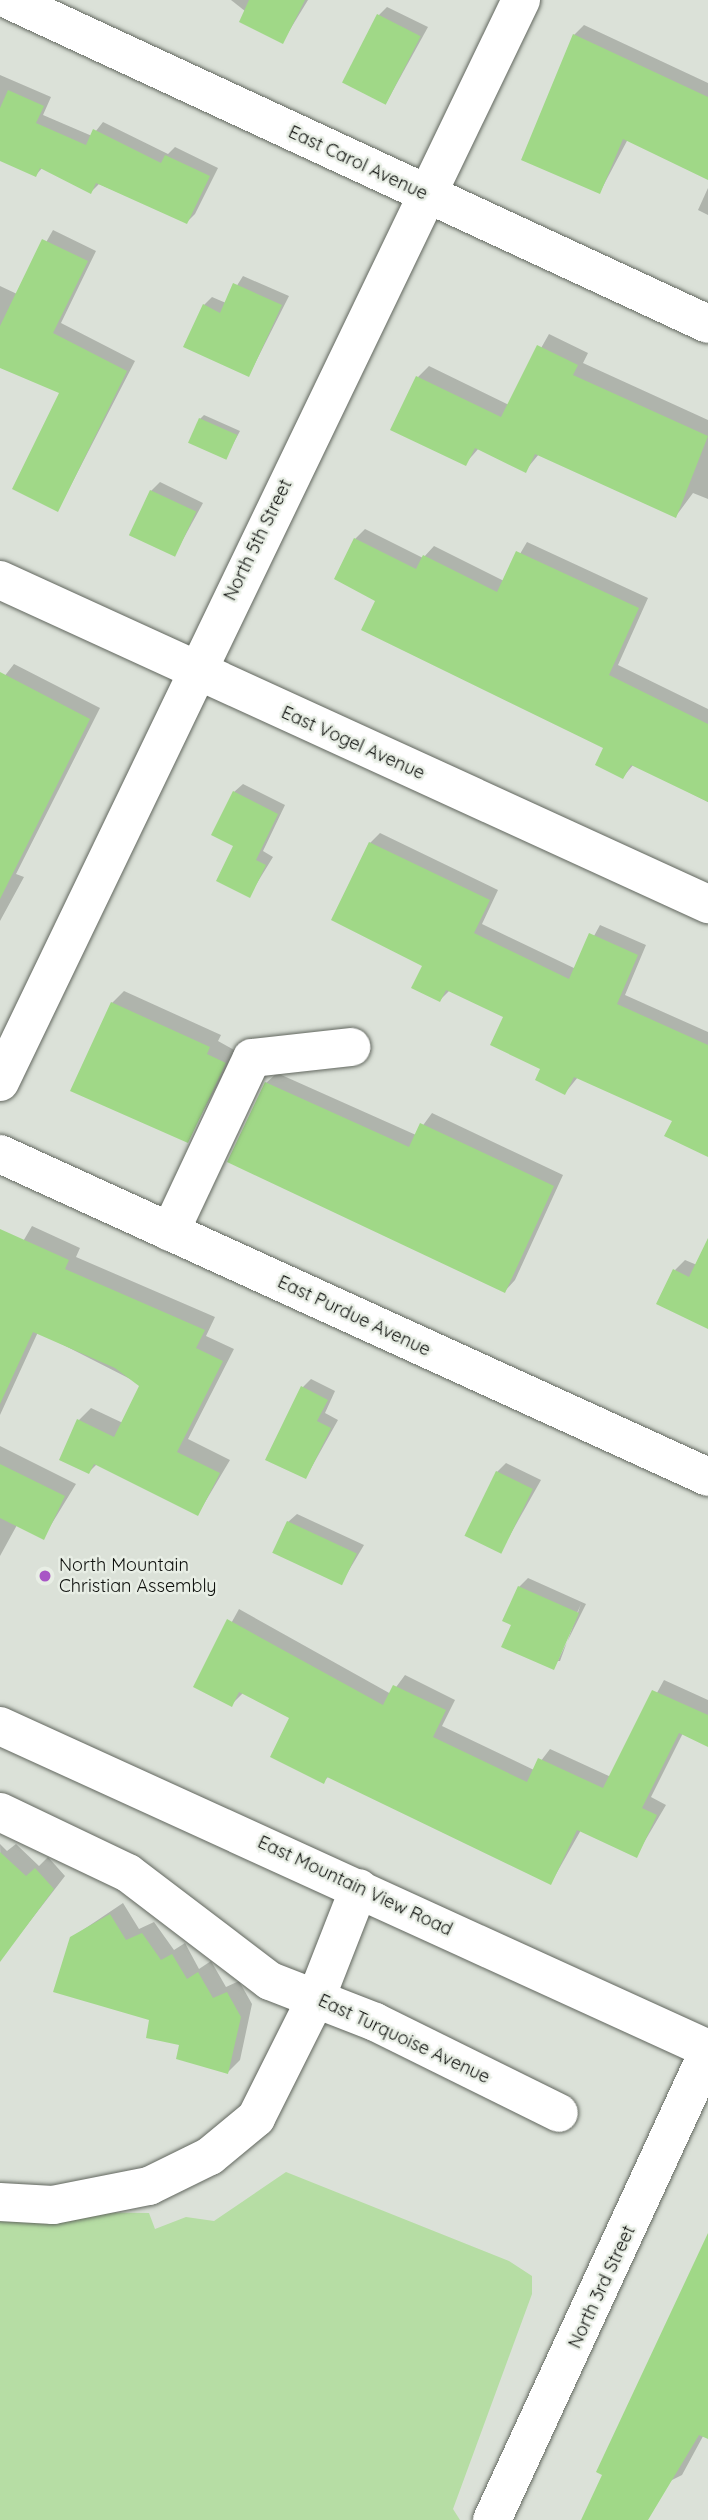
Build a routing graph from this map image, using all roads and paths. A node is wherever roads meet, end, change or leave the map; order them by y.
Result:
1 (9, 0) edge
2 (522, 0) edge
3 (429, 195) junction
4 (708, 324) edge
5 (0, 580) edge
6 (193, 670) junction
7 (708, 904) edge
8 (351, 1047) dead end
9 (0, 1082) edge
10 (0, 1154) edge
11 (170, 1232) junction
12 (708, 1477) edge
13 (0, 1726) edge
14 (0, 1812) edge
15 (359, 1888) junction
16 (316, 1998) junction
17 (708, 2050) edge
18 (559, 2113) dead end
19 (0, 2202) edge
20 (492, 2520) edge

1 - 3 street, East Carol Avenue
2 - 3 street, North 5th Street
3 - 4 street, East Carol Avenue
3 - 6 street, North 5th Street
5 - 6 street, East Vogel Avenue
6 - 7 street, East Vogel Avenue
6 - 9 street, North 5th Street
8 - 11 street
10 - 11 street, East Purdue Avenue
11 - 12 street, East Purdue Avenue
13 - 15 street, East Mountain View Road
14 - 16 street, East Turquoise Avenue
15 - 16 street
15 - 17 street, East Mountain View Road
16 - 18 street, East Turquoise Avenue
16 - 19 street
17 - 20 street, North 3rd Street

